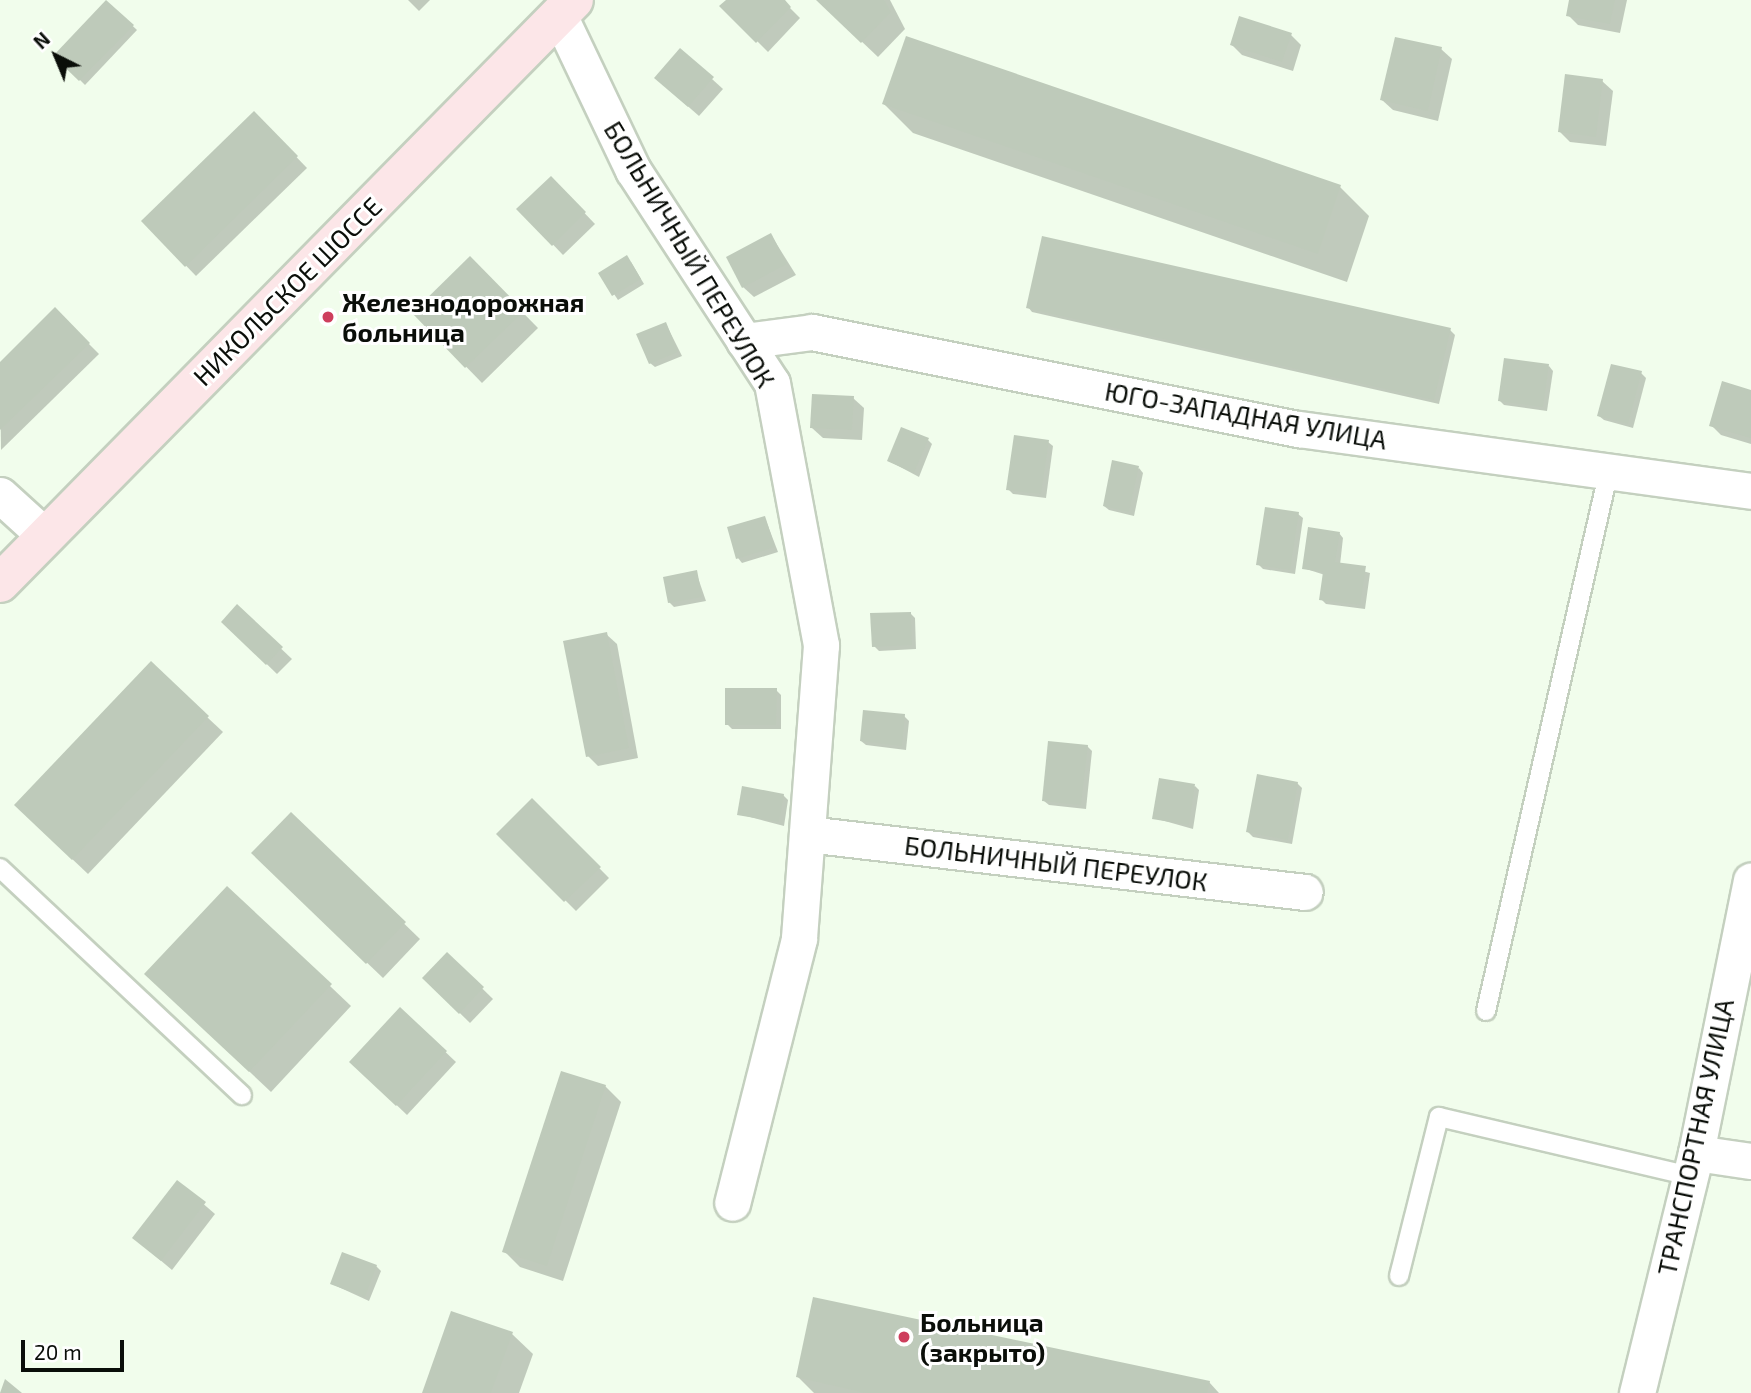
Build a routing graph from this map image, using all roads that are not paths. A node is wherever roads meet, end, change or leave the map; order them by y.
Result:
1 (566, 8) edge
2 (744, 341) junction
3 (1609, 470) junction
4 (1751, 491) edge
5 (0, 495) edge
6 (45, 536) junction
7 (0, 583) edge
8 (807, 834) junction
9 (0, 868) edge
10 (1751, 880) edge
11 (1305, 892) dead end
12 (1486, 1011) dead end
13 (242, 1095) dead end
14 (1751, 1161) edge
15 (1693, 1164) junction
16 (732, 1203) dead end
17 (1399, 1276) dead end
18 (1637, 1393) edge

1 - 2 street, БОЛЬНИЧНЫЙ ПЕРЕУЛОК
1 - 6 street, НИКОЛЬСКОЕ ШОССЕ
2 - 3 street, ЮГО-ЗАПАДНАЯ УЛИЦА
2 - 8 street, БОЛЬНИЧНЫЙ ПЕРЕУЛОК
3 - 4 street, ЮГО-ЗАПАДНАЯ УЛИЦА
3 - 12 lane
5 - 6 street
6 - 7 street, НИКОЛЬСКОЕ ШОССЕ
8 - 11 street, БОЛЬНИЧНЫЙ ПЕРЕУЛОК
8 - 16 street, БОЛЬНИЧНЫЙ ПЕРЕУЛОК
9 - 13 lane
10 - 15 street, ТРАНСПОРТНАЯ УЛИЦА
14 - 15 street
15 - 17 lane
15 - 18 street, ТРАНСПОРТНАЯ УЛИЦА

